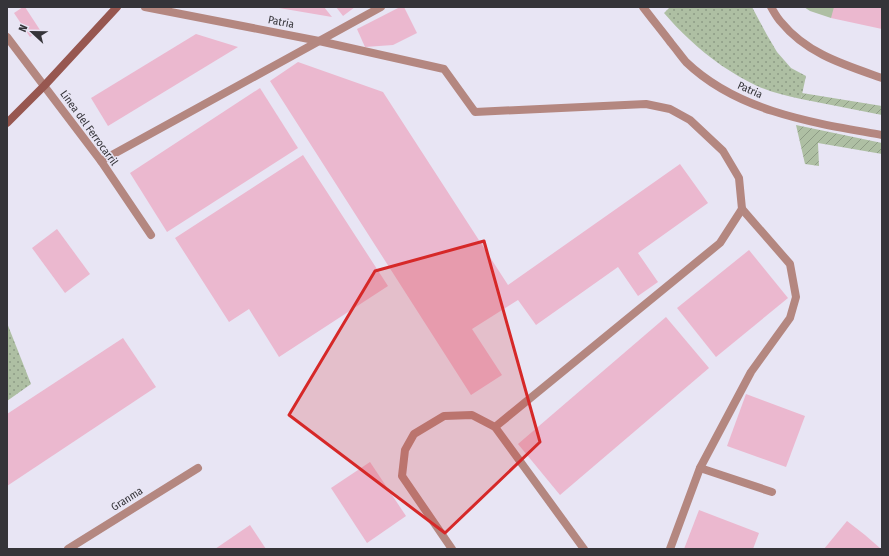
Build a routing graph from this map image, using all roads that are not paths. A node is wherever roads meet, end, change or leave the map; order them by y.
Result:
1 (117, 7) edge
2 (145, 7) edge
3 (381, 7) edge
4 (643, 7) edge
5 (771, 7) edge
6 (7, 37) edge
7 (319, 41) junction
8 (882, 78) edge
9 (44, 86) junction
10 (7, 123) edge
11 (882, 135) edge
12 (101, 162) junction
13 (742, 209) junction
14 (151, 235) dead end
15 (495, 427) junction
16 (198, 468) dead end
17 (700, 468) junction
18 (772, 492) dead end
19 (68, 549) edge
20 (452, 549) edge
21 (584, 549) edge
22 (670, 549) edge

1 - 9 main road
2 - 7 street, Patria
3 - 7 street
4 - 11 street, Patria
5 - 8 street
6 - 9 street, Línea del Ferrocarril
7 - 12 street
7 - 13 street, Patria
9 - 10 main road
9 - 12 street, Línea del Ferrocarril
12 - 14 street, Línea del Ferrocarril
13 - 15 street
13 - 17 street
15 - 20 street
15 - 21 street
16 - 19 street, Granma
17 - 18 street
17 - 22 street

